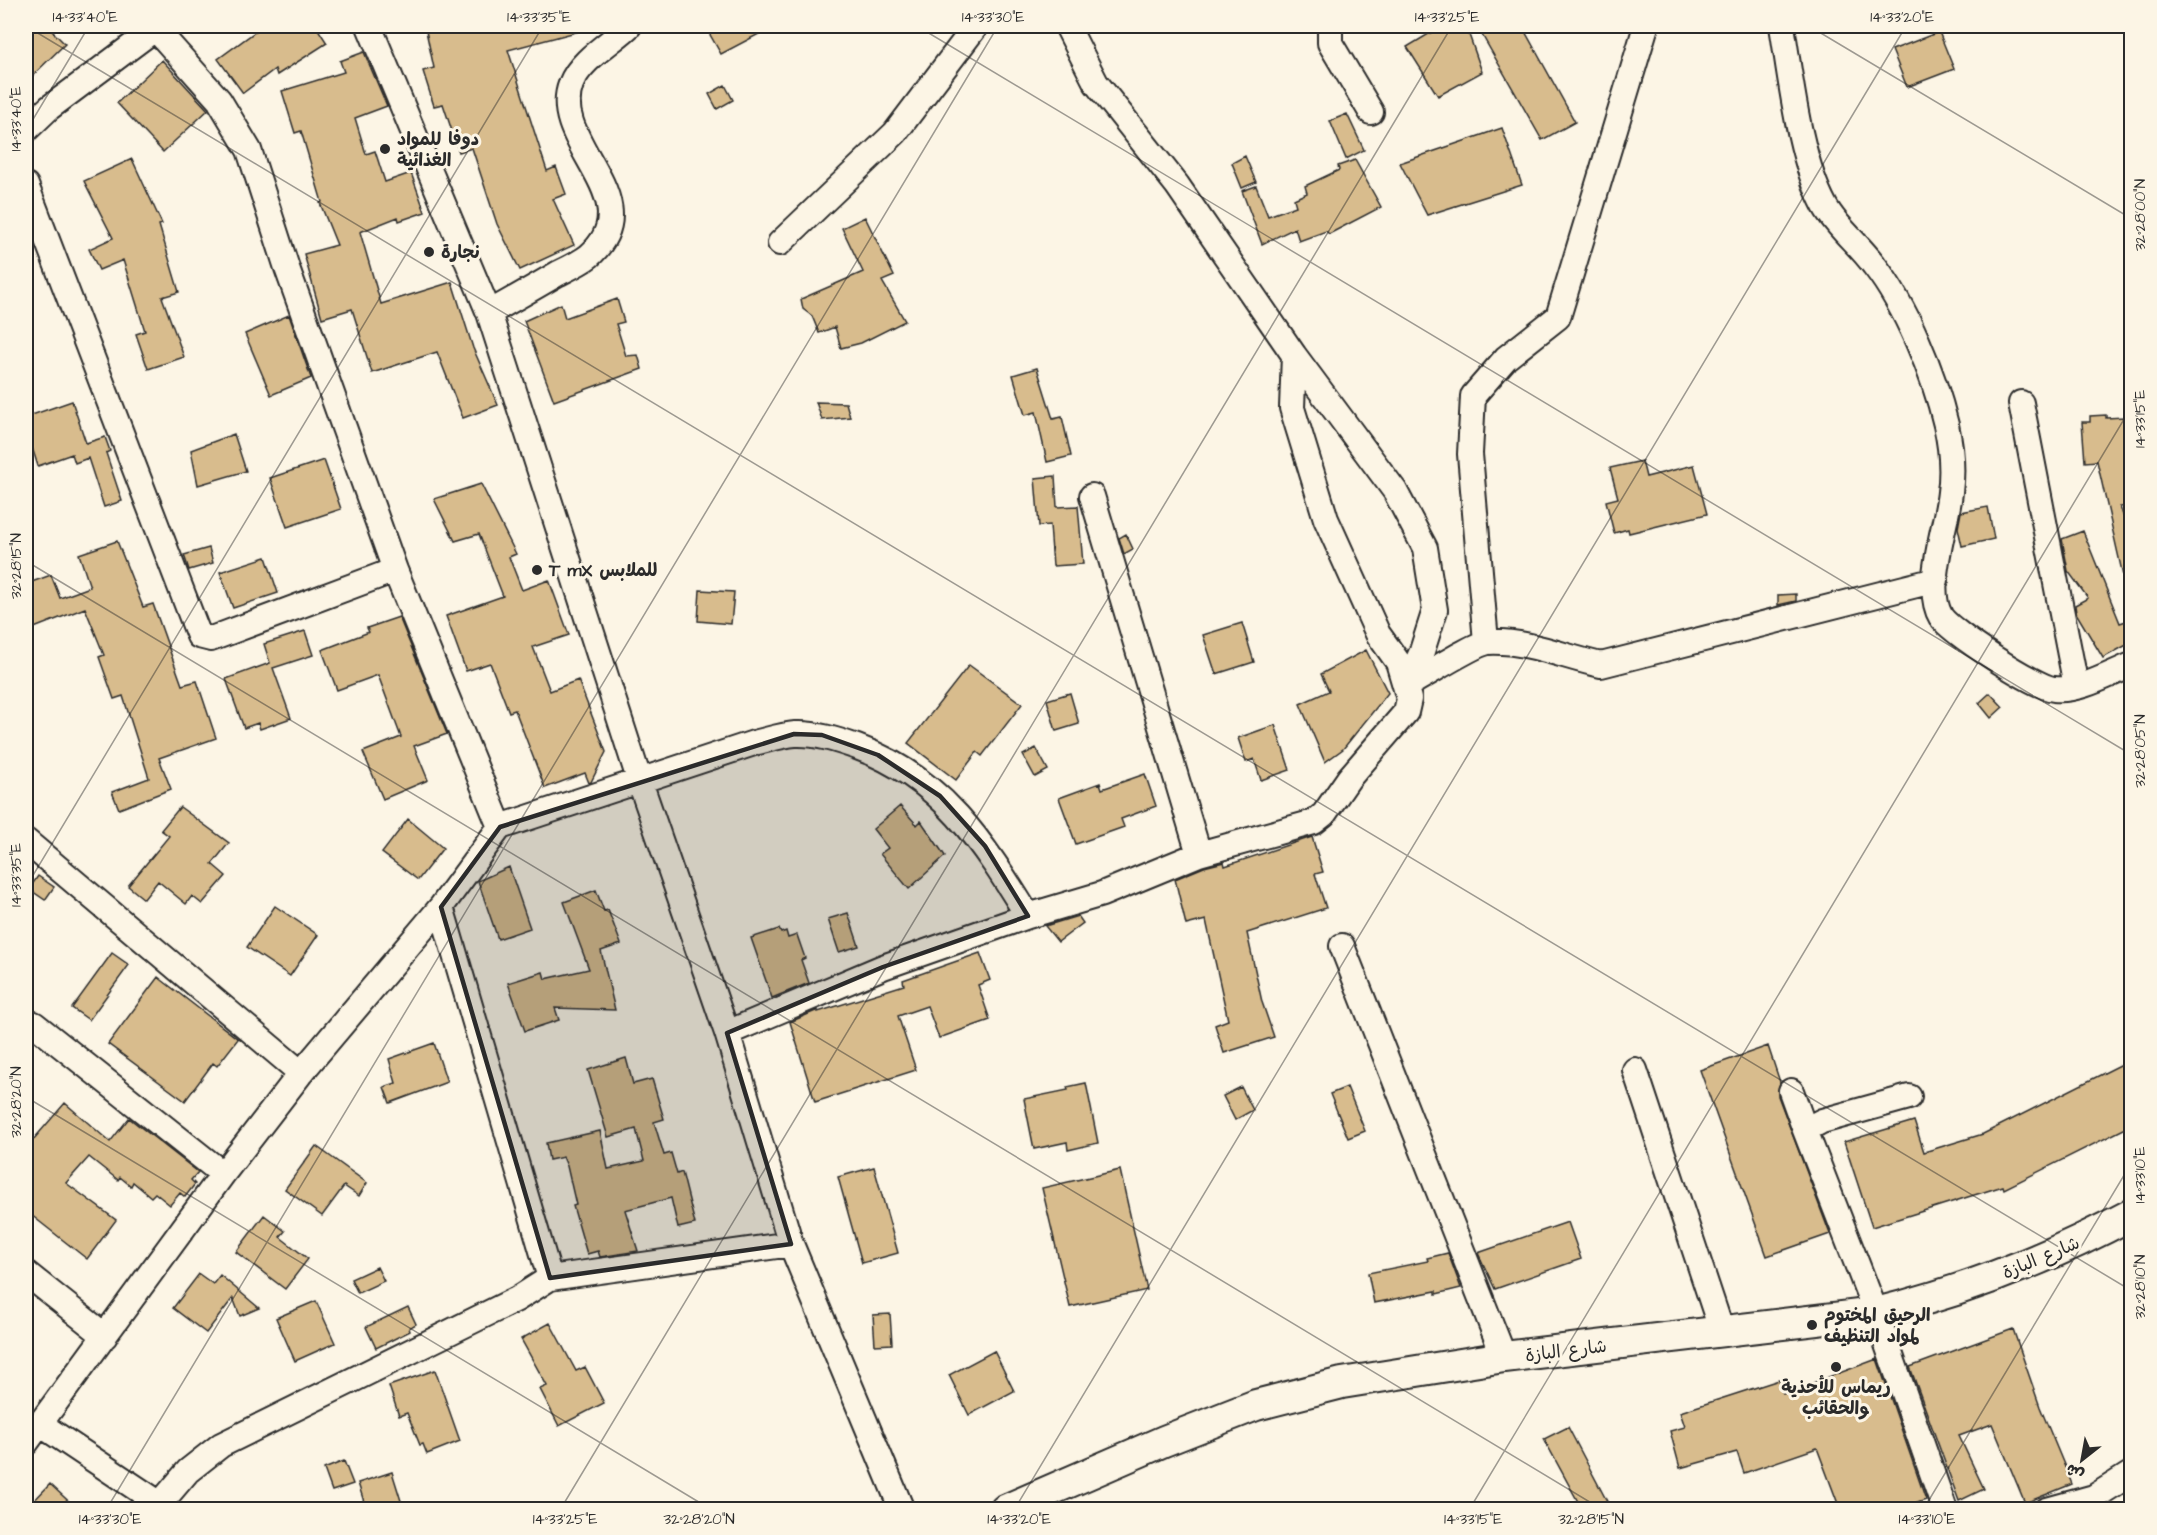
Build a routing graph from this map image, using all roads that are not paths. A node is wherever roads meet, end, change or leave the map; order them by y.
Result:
1 (369, 26) edge
2 (629, 26) edge
3 (976, 26) edge
4 (1067, 26) edge
5 (1330, 26) edge
6 (1646, 26) edge
7 (1782, 26) edge
8 (154, 27) edge
9 (1371, 112) dead end
10 (26, 130) edge
11 (26, 184) edge
12 (780, 243) dead end
13 (489, 314) junction
14 (1294, 355) junction
15 (2021, 404) dead end
16 (1092, 496) dead end
17 (395, 570) junction
18 (1936, 580) junction
19 (1486, 642) junction
20 (2132, 665) edge
21 (1407, 685) junction
22 (2076, 686) junction
23 (639, 779) junction
24 (500, 827) junction
25 (26, 841) edge
26 (1199, 854) junction
27 (441, 907) junction
28 (1028, 916) junction
29 (1342, 946) dead end
30 (26, 1021) edge
31 (727, 1033) junction
32 (1635, 1070) dead end
33 (301, 1073) junction
34 (1791, 1091) dead end
35 (1909, 1097) dead end
36 (1805, 1130) junction
37 (223, 1174) junction
38 (2132, 1214) edge
39 (791, 1244) junction
40 (26, 1273) edge
41 (550, 1278) junction
42 (1876, 1313) junction
43 (1722, 1332) junction
44 (105, 1336) junction
45 (1504, 1357) junction
46 (33, 1434) edge
47 (2132, 1473) edge
48 (902, 1509) edge
49 (1005, 1509) edge
50 (1945, 1509) edge
51 (2047, 1509) edge

1 - 13 street
2 - 13 street
3 - 12 street
4 - 14 street
5 - 9 street
6 - 19 street
7 - 18 street
8 - 10 street
8 - 17 street
11 - 17 street
13 - 23 street
14 - 21 street
14 - 21 street
15 - 22 street
16 - 26 street
17 - 24 street
18 - 19 street
18 - 22 street
19 - 21 street
20 - 22 street
21 - 26 street
23 - 24 street
23 - 28 street
23 - 31 street
24 - 27 street
25 - 33 street
26 - 28 street
27 - 33 street
27 - 41 street
28 - 31 street
29 - 45 street
30 - 37 street
31 - 39 street
32 - 43 street
33 - 37 street
34 - 36 street
35 - 36 street
36 - 42 street
37 - 44 street
38 - 42 main road, شارع البازة
39 - 41 street
39 - 48 street
40 - 44 street
41 - 46 street
42 - 43 main road, شارع البازة
42 - 50 street
43 - 45 main road, شارع البازة
44 - 46 street
45 - 49 main road, شارع البازة
47 - 51 street

